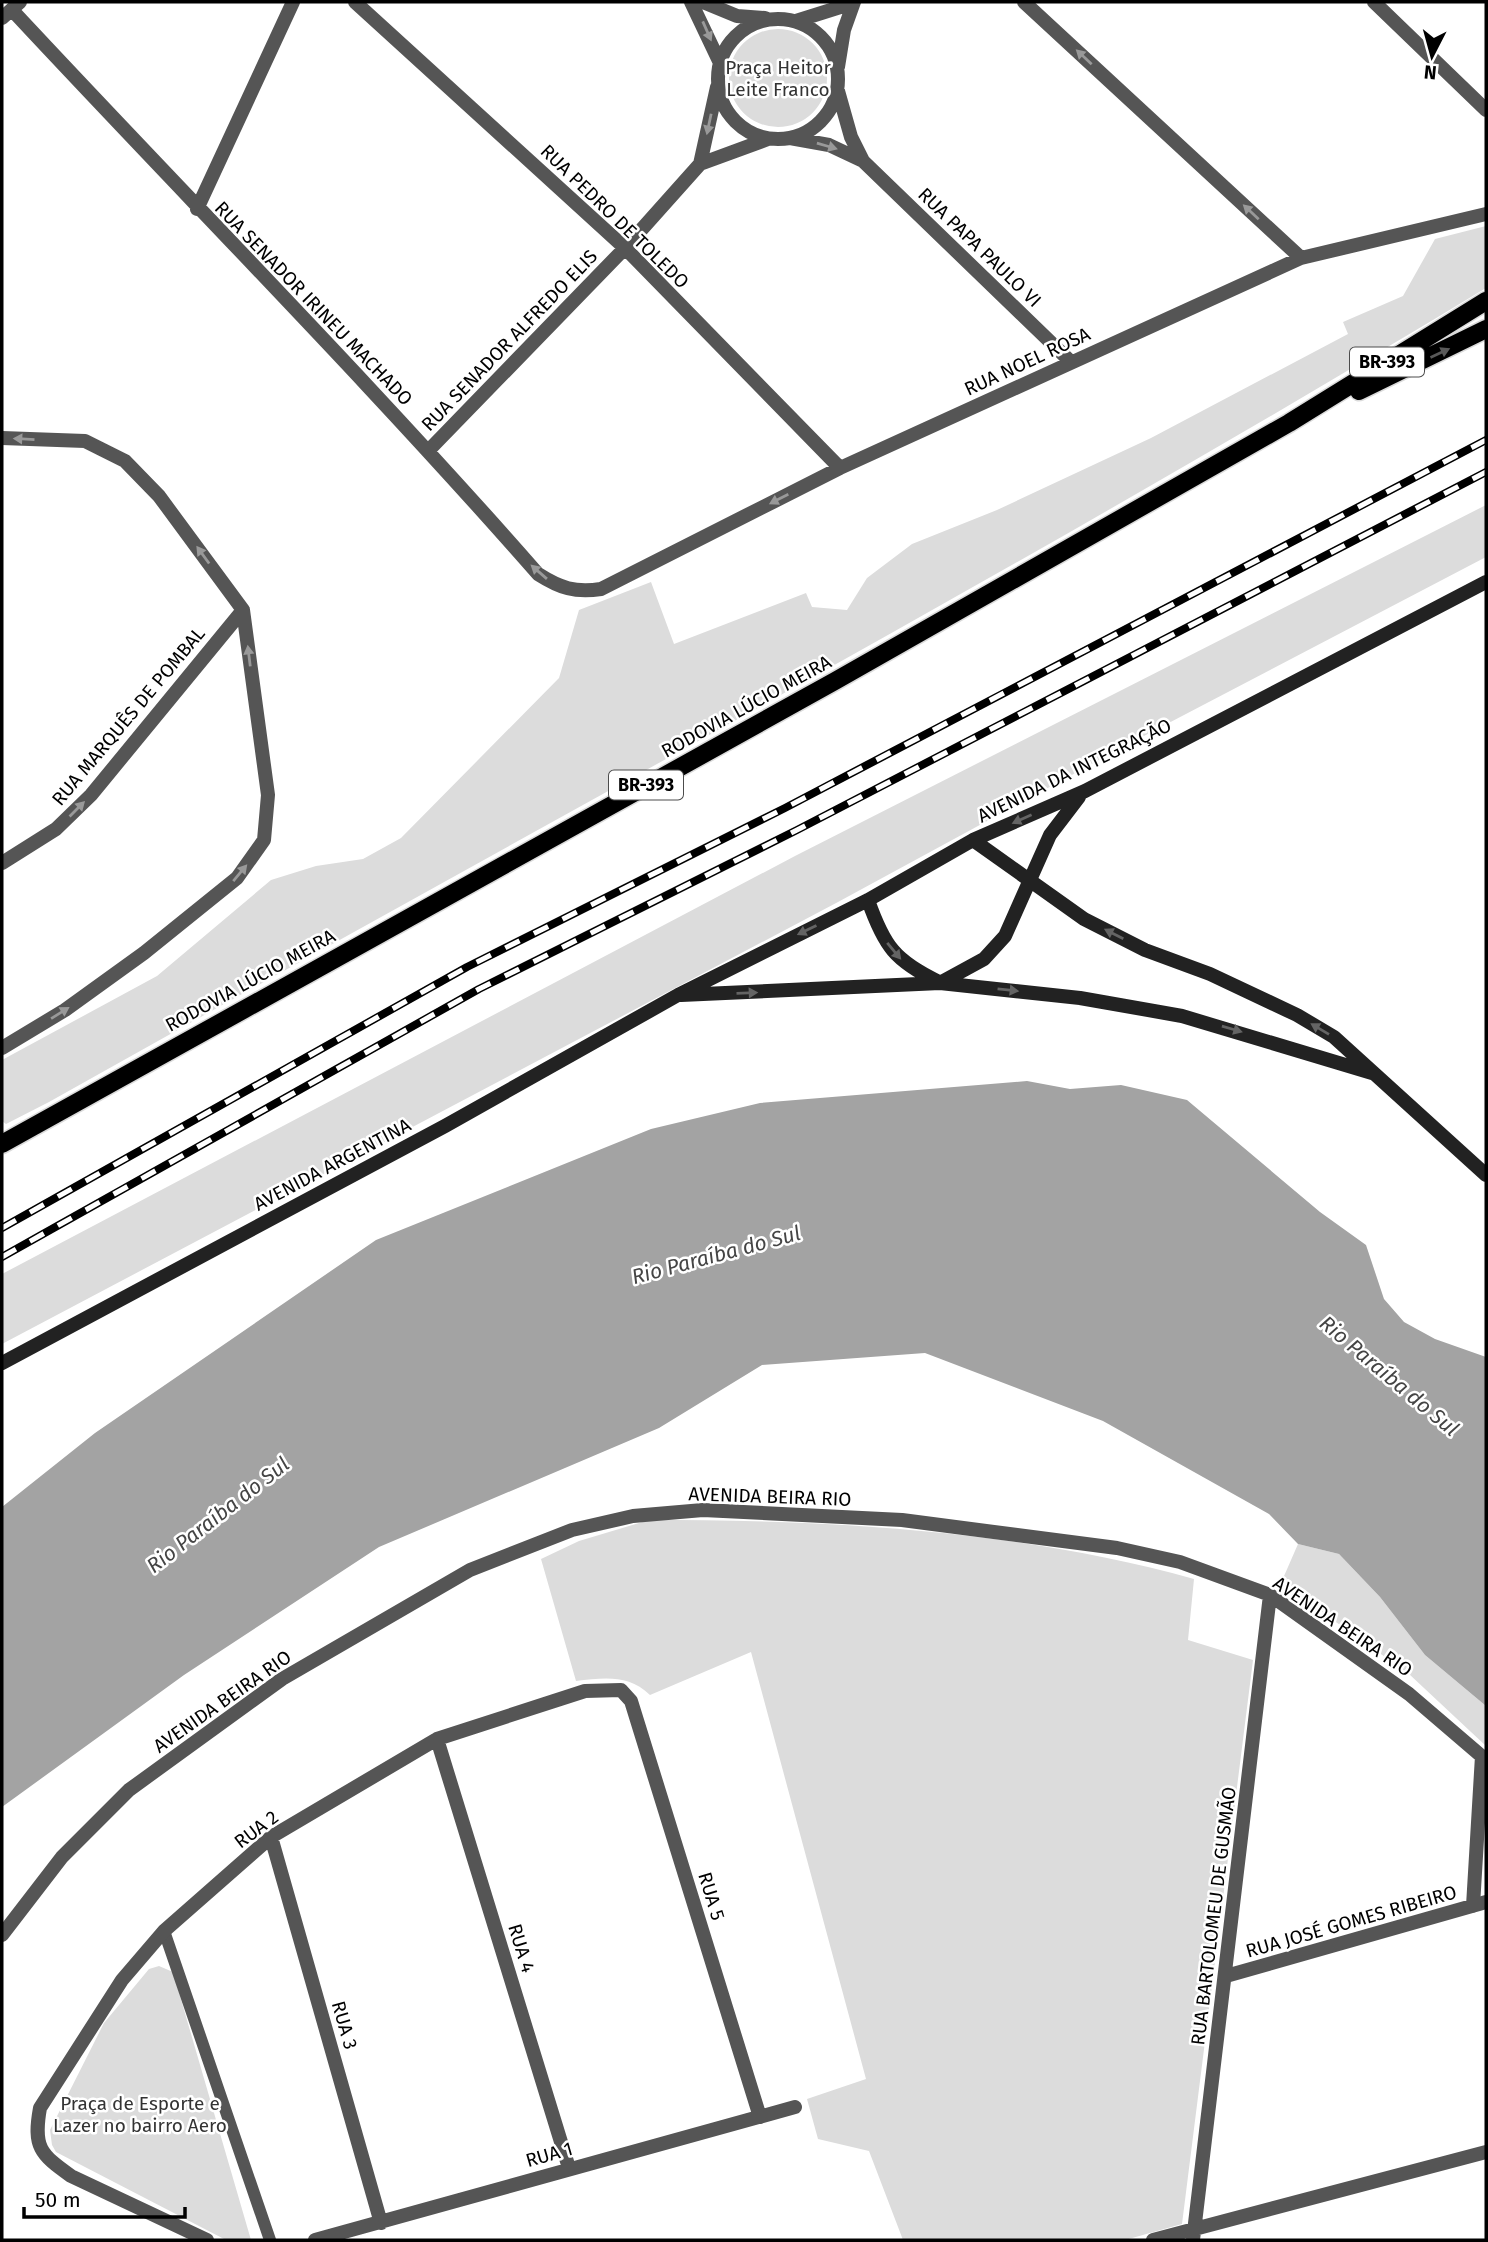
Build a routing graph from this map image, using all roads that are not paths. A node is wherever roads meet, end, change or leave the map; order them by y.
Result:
1 (293, 2) edge
2 (355, 2) edge
3 (691, 2) edge
4 (703, 2) edge
5 (853, 2) edge
6 (1024, 2) edge
7 (1374, 2) edge
8 (12, 10) edge
9 (774, 19) junction
10 (796, 22) junction
11 (720, 63) junction
12 (838, 68) junction
13 (718, 85) junction
14 (838, 91) junction
15 (1486, 110) edge
16 (789, 138) junction
17 (768, 139) junction
18 (863, 161) junction
19 (700, 164) junction
20 (197, 209) junction
21 (1486, 214) edge
22 (625, 248) junction
23 (1301, 258) junction
24 (1486, 301) edge
25 (1486, 329) edge
26 (1070, 361) junction
27 (1289, 423) junction
28 (2, 438) edge
29 (429, 450) junction
30 (840, 468) junction
31 (1486, 582) edge
32 (601, 589) joint
33 (243, 610) junction
34 (1084, 791) junction
35 (973, 840) junction
36 (2, 863) edge
37 (1029, 881) junction
38 (868, 900) junction
39 (940, 983) junction
40 (678, 995) junction
41 (2, 1048) edge
42 (1372, 1073) junction
43 (2, 1144) edge
44 (1486, 1175) edge
45 (2, 1363) edge
46 (1270, 1595) junction
47 (621, 1690) joint
48 (437, 1739) junction
49 (1484, 1758) edge
50 (271, 1837) junction
51 (1480, 1904) edge
52 (164, 1931) junction
53 (2, 1935) edge
54 (1226, 1976) junction
55 (795, 2107) dead end
56 (760, 2116) junction
57 (1486, 2152) edge
58 (569, 2168) junction
59 (381, 2224) junction
60 (1194, 2234) edge
61 (355, 2235) edge
62 (207, 2240) edge
63 (270, 2240) edge
64 (315, 2240) edge
65 (1153, 2240) edge

1 - 20 street
2 - 22 street, RUA PEDRO DE TOLEDO
3 -> 11 street
4 - 9 street
5 - 10 street
5 - 12 street
23 -> 6 street
7 - 15 street
8 - 20 street, RUA SENADOR IRINEU MACHADO
9 - 10 street
9 - 11 street
10 - 12 street
11 - 13 street
12 - 14 street
13 - 17 street
13 -> 19 street, RUA SENADOR ALFREDO ELIS
14 - 16 street
14 - 18 street, RUA PAPA PAULO VI
16 - 17 street
16 -> 18 street, RUA PAPA PAULO VI
17 - 19 street, RUA SENADOR ALFREDO ELIS
18 - 26 street, RUA PAPA PAULO VI
19 - 22 street, RUA SENADOR ALFREDO ELIS
20 - 29 street, RUA SENADOR IRINEU MACHADO
21 - 23 street, RUA NOEL ROSA
22 - 29 street, RUA SENADOR ALFREDO ELIS
22 - 30 street, RUA PEDRO DE TOLEDO
23 - 26 street, RUA NOEL ROSA
24 - 27 main road, RODOVIA LÚCIO MEIRA / BR-393
27 -> 25 main road, RODOVIA LÚCIO MEIRA / BR-393
26 - 30 street, RUA NOEL ROSA
27 - 43 main road, RODOVIA LÚCIO MEIRA / BR-393
33 -> 28 street
32 -> 29 street, RUA SENADOR IRINEU MACHADO
30 -> 32 street, RUA NOEL ROSA
31 - 34 street, AVENIDA DA INTEGRAÇÃO
36 -> 33 street, RUA MARQUÊS DE POMBAL
41 -> 33 street
34 -> 35 street, AVENIDA DA INTEGRAÇÃO
34 - 37 street
35 - 37 street
35 - 38 street, AVENIDA DA INTEGRAÇÃO
37 - 39 street
42 -> 37 street
38 -> 39 street
38 -> 40 street, AVENIDA DA INTEGRAÇÃO
40 -> 39 street
39 -> 42 street
40 - 45 street, AVENIDA ARGENTINA
42 - 44 street
46 - 49 street, AVENIDA BEIRA RIO
46 - 53 street, AVENIDA BEIRA RIO
46 - 54 street, RUA BARTOLOMEU DE GUSMÃO
47 - 48 street, RUA 2
47 - 56 street, RUA 5
48 - 50 street, RUA 2
48 - 58 street, RUA 4
49 - 51 street
50 - 52 street, RUA 2
50 - 59 street, RUA 3
51 - 54 street, RUA JOSÉ GOMES RIBEIRO
52 - 62 street, RUA 2
52 - 63 lane
54 - 60 street, RUA BARTOLOMEU DE GUSMÃO
55 - 56 street, RUA 1
56 - 58 street, RUA 1
57 - 60 street
58 - 59 street, RUA 1
59 - 61 street, RUA 1
60 - 65 street
61 - 64 street, RUA 1

